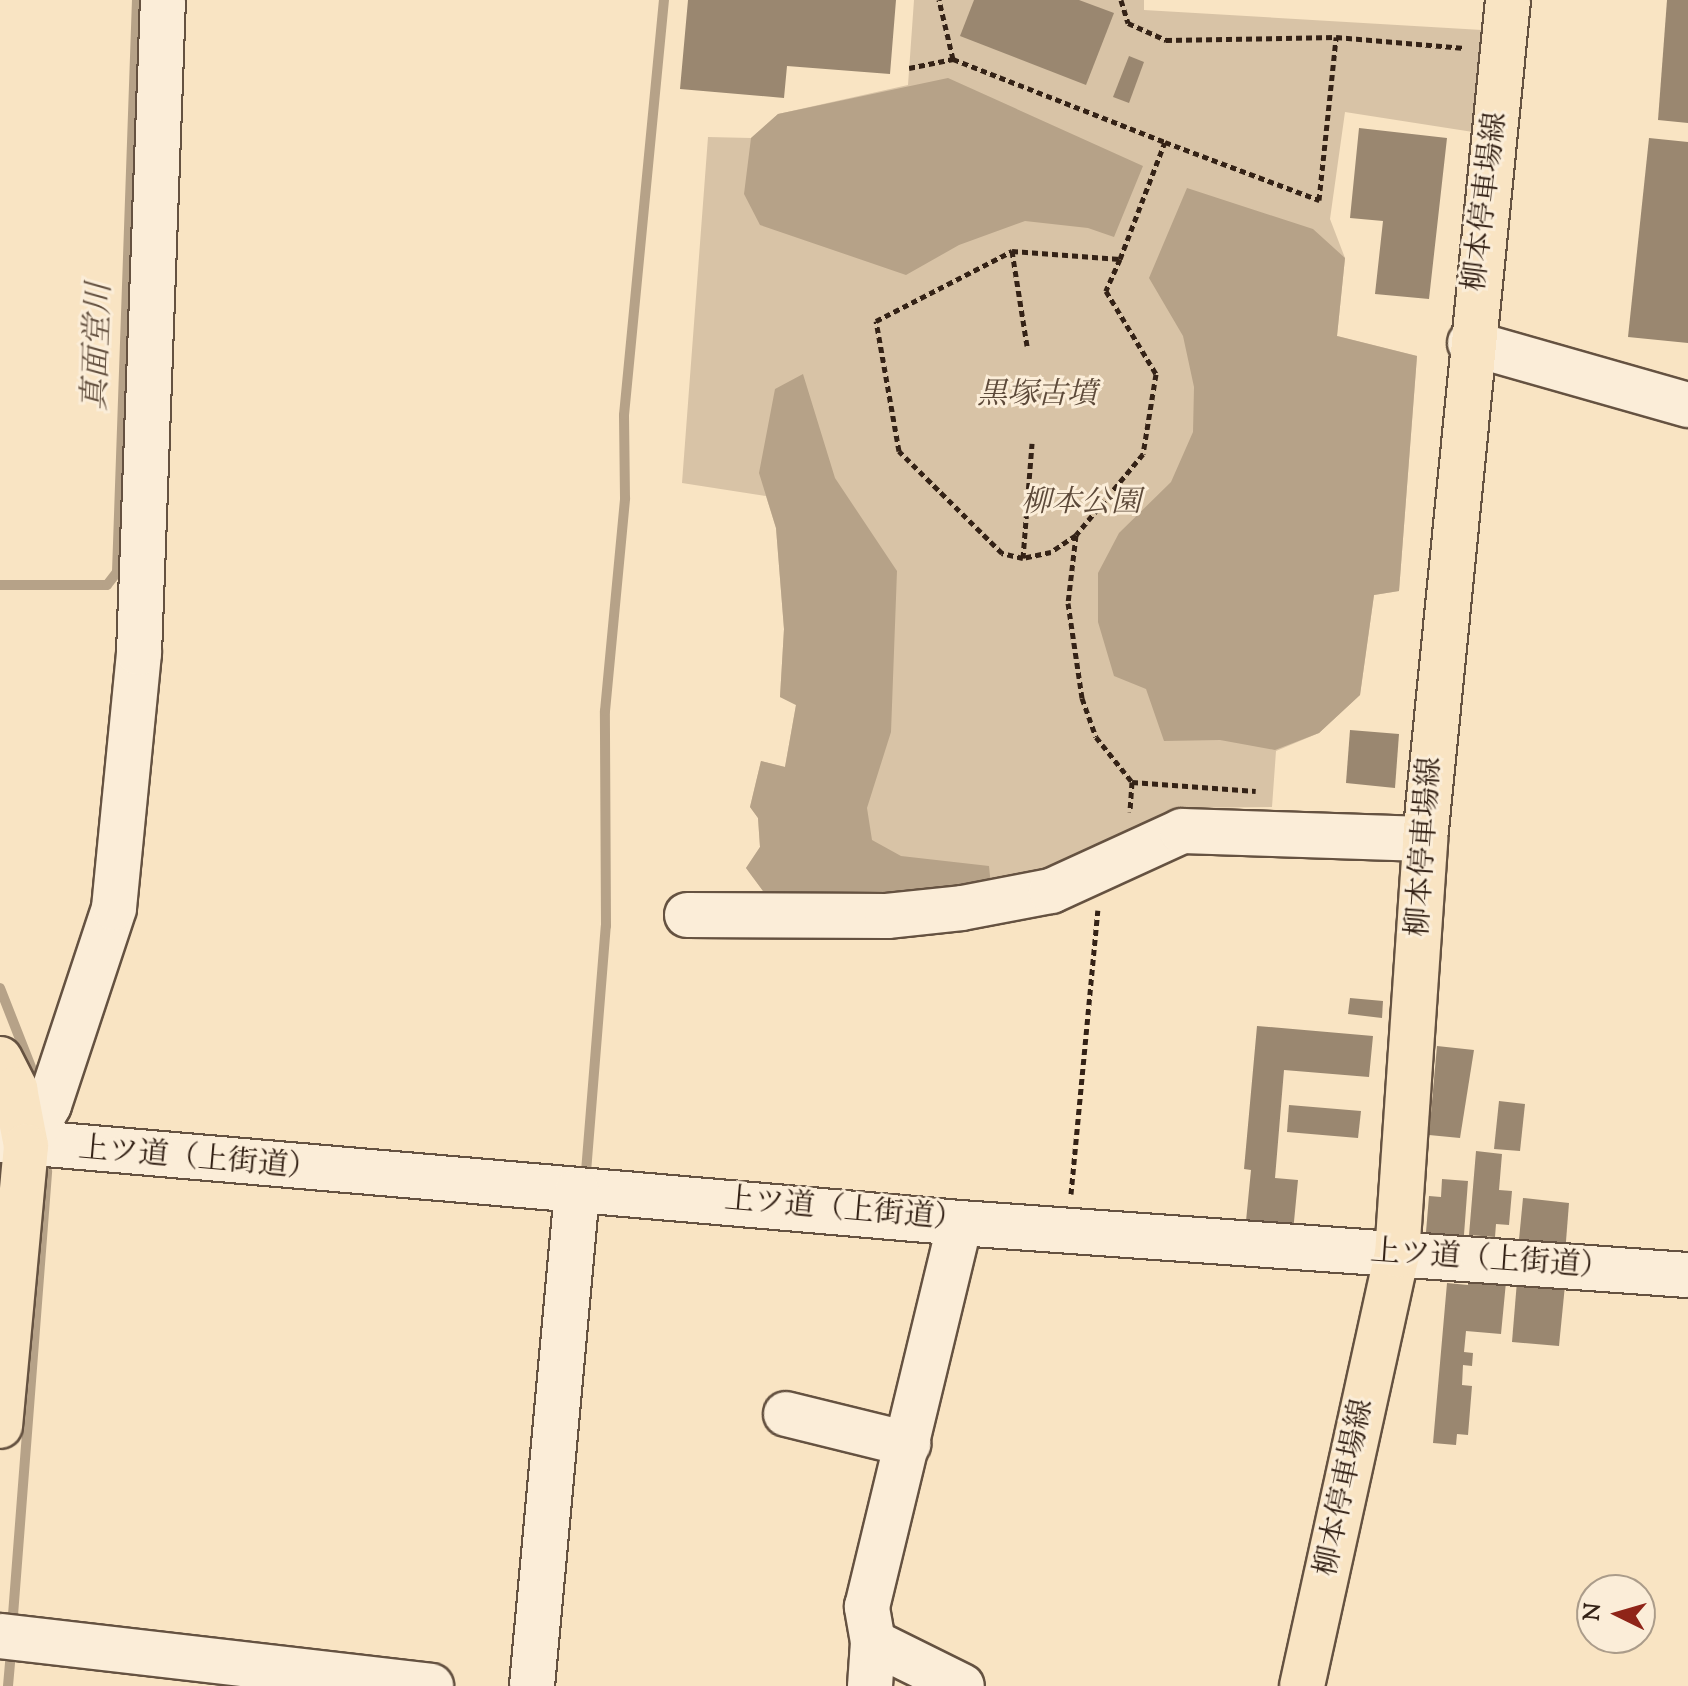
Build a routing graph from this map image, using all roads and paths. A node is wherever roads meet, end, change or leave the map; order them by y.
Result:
1 (163, 0) edge
2 (939, 0) edge
3 (1121, 0) edge
4 (1508, 0) edge
5 (1336, 37) junction
6 (1480, 50) dead end
7 (953, 59) junction
8 (909, 68) dead end
9 (1165, 142) junction
10 (1012, 251) junction
11 (1120, 259) junction
12 (1470, 343) junction
13 (1027, 346) dead end
14 (1688, 405) edge
15 (1032, 443) dead end
16 (1076, 535) junction
17 (1023, 558) junction
18 (1132, 782) junction
19 (1256, 791) dead end
20 (1130, 816) dead end
21 (1425, 839) junction
22 (1102, 868) junction
23 (687, 915) dead end
24 (0, 1059) edge
25 (13, 1143) edge
26 (577, 1191) junction
27 (960, 1223) junction
28 (1068, 1231) junction
29 (1397, 1255) junction
30 (1688, 1275) edge
31 (786, 1414) dead end
32 (0, 1426) edge
33 (908, 1444) junction
34 (0, 1636) edge
35 (873, 1642) junction
36 (431, 1686) edge
37 (532, 1686) edge
38 (870, 1686) edge
39 (962, 1686) edge
40 (1302, 1686) edge

1 - 25 street
2 - 7 path
3 - 5 path
4 - 12 main road, 柳本停車場線
5 - 6 path
5 - 9 path
7 - 8 path
7 - 9 path
9 - 11 path
10 - 11 path
10 - 13 path
10 - 17 path
11 - 16 path
12 - 14 street
12 - 21 main road, 柳本停車場線
15 - 17 path
16 - 17 path
16 - 18 path
18 - 19 path
18 - 20 path
21 - 22 street
21 - 29 main road, 柳本停車場線
22 - 23 street
22 - 28 path
24 - 25 main road
25 - 26 street, 上ツ道（上街道）
25 - 32 main road
26 - 27 street, 上ツ道（上街道）
26 - 37 street
27 - 28 street, 上ツ道（上街道）
27 - 33 street
28 - 29 street, 上ツ道（上街道）
29 - 30 street, 上ツ道（上街道）
29 - 40 main road, 柳本停車場線
31 - 33 street
33 - 35 street
34 - 36 street
35 - 38 street
35 - 39 street

